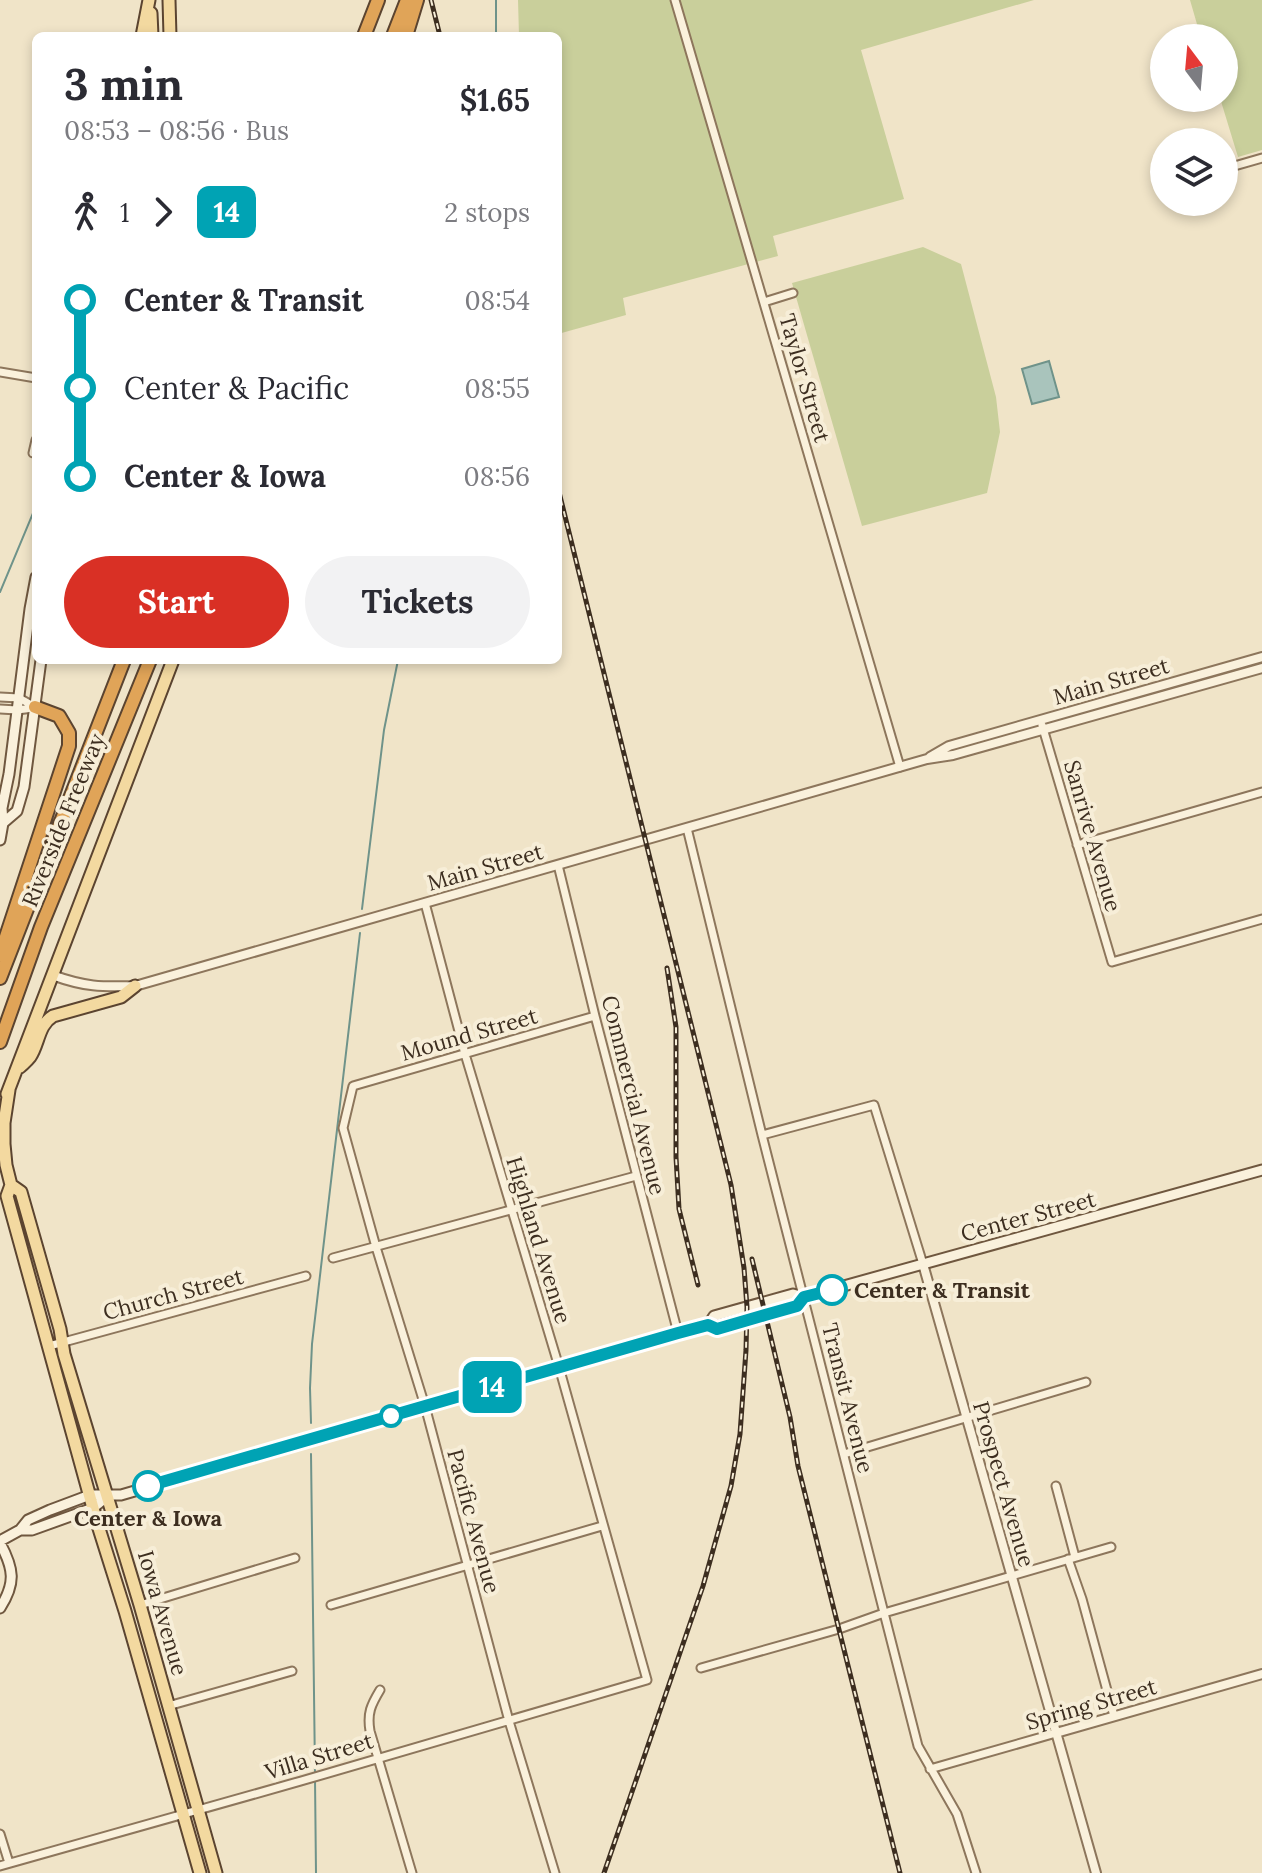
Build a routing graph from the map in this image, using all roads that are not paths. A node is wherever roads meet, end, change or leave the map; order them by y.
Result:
1 (150, 0) edge
2 (169, 0) edge
3 (378, 0) edge
4 (407, 0) edge
5 (417, 0) edge
6 (675, 0) edge
7 (371, 20) junction
8 (143, 32) edge
9 (152, 32) edge
10 (170, 32) edge
11 (359, 32) edge
12 (366, 32) edge
13 (395, 32) edge
14 (407, 32) edge
15 (1262, 158) edge
16 (1238, 165) edge
17 (793, 293) dead end
18 (764, 302) junction
19 (0, 372) edge
20 (32, 377) edge
21 (32, 598) edge
22 (1262, 657) edge
23 (40, 664) edge
24 (122, 664) edge
25 (148, 664) edge
26 (171, 664) edge
27 (1262, 668) edge
28 (0, 697) edge
29 (19, 698) junction
30 (35, 707) junction
31 (0, 709) edge
32 (17, 710) junction
33 (1040, 720) junction
34 (1044, 730) junction
35 (927, 759) junction
36 (900, 767) junction
37 (1262, 792) edge
38 (3, 823) junction
39 (687, 828) junction
40 (0, 840) edge
41 (1077, 845) junction
42 (558, 865) junction
43 (425, 903) junction
44 (1262, 919) edge
45 (0, 955) edge
46 (52, 975) junction
47 (0, 978) edge
48 (135, 986) junction
49 (595, 1016) junction
50 (0, 1042) edge
51 (465, 1054) junction
52 (17, 1071) junction
53 (353, 1086) joint
54 (9, 1090) junction
55 (0, 1109) edge
56 (762, 1135) junction
57 (1262, 1170) edge
58 (636, 1176) junction
59 (6, 1186) edge
60 (512, 1210) junction
61 (376, 1247) junction
62 (333, 1258) dead end
63 (923, 1264) junction
64 (306, 1276) dead end
65 (804, 1297) junction
66 (678, 1333) junction
67 (62, 1343) junction
68 (49, 1346) junction
69 (559, 1367) junction
70 (1086, 1382) dead end
71 (425, 1406) junction
72 (966, 1418) junction
73 (844, 1454) junction
74 (1056, 1486) dead end
75 (90, 1495) junction
76 (108, 1496) junction
77 (93, 1508) junction
78 (602, 1526) junction
79 (20, 1530) junction
80 (0, 1542) edge
81 (1111, 1547) dead end
82 (295, 1558) dead end
83 (1072, 1558) junction
84 (467, 1565) junction
85 (1011, 1576) junction
86 (1, 1603) edge
87 (140, 1605) junction
88 (331, 1605) dead end
89 (884, 1613) junction
90 (701, 1668) dead end
91 (292, 1671) dead end
92 (1262, 1674) edge
93 (647, 1680) joint
94 (380, 1690) dead end
95 (168, 1706) junction
96 (1114, 1716) junction
97 (509, 1721) junction
98 (1056, 1733) junction
99 (378, 1757) junction
100 (930, 1769) junction
101 (197, 1810) junction
102 (183, 1814) junction
103 (0, 1834) edge
104 (9, 1863) junction
105 (0, 1866) edge
106 (200, 1873) edge
107 (216, 1873) edge
108 (412, 1873) edge
109 (555, 1873) edge
110 (976, 1873) edge
111 (1096, 1873) edge

1 - 8 main road
1 - 9 main road
2 - 10 main road
3 - 7 highway
4 - 13 highway
5 - 14 highway
6 - 18 street, Taylor Street
7 - 11 highway
7 - 12 highway
15 - 16 street
17 - 18 street
18 - 36 street, Taylor Street
19 - 20 street
21 - 29 main road
22 - 33 street, Main Street
23 - 30 main road
24 - 47 highway, Riverside Freeway
25 - 50 highway, Riverside Freeway
26 - 46 main road
27 - 34 street, Main Street
28 - 29 street
29 - 30 street
29 - 32 main road
30 - 32 street
30 - 38 main road
30 - 45 highway
31 - 32 street
32 - 38 main road
33 - 34 street, Sanrive Avenue
33 - 35 street, Main Street
34 - 35 street, Main Street
34 - 41 street, Sanrive Avenue
35 - 36 street, Main Street
36 - 39 street, Main Street
37 - 41 street
38 - 40 main road
39 - 42 street, Main Street
39 - 56 street, Transit Avenue
41 - 44 street, Sanrive Avenue
42 - 43 street, Main Street
42 - 49 street, Commercial Avenue
43 - 48 street, Main Street
43 - 51 street, Highland Avenue
46 - 48 street, Main Street
46 - 52 main road
48 - 52 main road
49 - 51 street, Mound Street
49 - 58 street, Commercial Avenue
51 - 53 street, Mound Street
51 - 60 street, Highland Avenue
52 - 54 main road
53 - 61 street, Pacific Avenue
54 - 55 main road
54 - 59 main road, Iowa Avenue
56 - 63 street, Prospect Avenue
56 - 65 street, Transit Avenue
57 - 63 main road, Center Street
58 - 60 street
58 - 66 street, Commercial Avenue
59 - 67 main road, Iowa Avenue
59 - 68 main road, Iowa Avenue
60 - 61 street
60 - 69 street, Highland Avenue
61 - 62 street
61 - 71 street, Pacific Avenue
63 - 65 main road, Center Street
63 - 72 street, Prospect Avenue
64 - 67 street, Church Street
65 - 66 main road, Center Street
65 - 73 street, Transit Avenue
66 - 69 main road, Center Street
67 - 68 street, Church Street
67 - 76 main road, Iowa Avenue
68 - 75 main road, Iowa Avenue
69 - 71 main road, Center Street
69 - 78 street, Highland Avenue
70 - 72 street
71 - 76 main road, Center Street
71 - 84 street, Pacific Avenue
72 - 73 street
72 - 85 street, Prospect Avenue
73 - 89 street, Transit Avenue
74 - 83 street
75 - 76 main road, Center Street
75 - 77 main road, Iowa Avenue
75 - 79 main road, Center Street
76 - 77 main road, Center Street
76 - 87 main road, Iowa Avenue
77 - 79 main road, Center Street
77 - 102 main road, Iowa Avenue
78 - 84 street
78 - 93 street, Highland Avenue
79 - 80 main road, Center Street
80 - 86 main road
81 - 83 street
82 - 87 street
83 - 85 street
83 - 96 street
84 - 88 street
84 - 97 street, Pacific Avenue
85 - 89 street
85 - 98 street, Prospect Avenue
87 - 95 main road, Iowa Avenue
89 - 90 street
89 - 100 street, Transit Avenue
91 - 95 street
92 - 96 street, Spring Street
93 - 97 street, Villa Street
94 - 99 street
95 - 101 main road, Iowa Avenue
96 - 98 street, Spring Street
97 - 99 street, Villa Street
97 - 109 street, Pacific Avenue
98 - 100 street, Spring Street
98 - 111 street, Prospect Avenue
99 - 101 street, Villa Street
99 - 108 street
100 - 110 street, Transit Avenue
101 - 102 street, Villa Street
101 - 107 main road, Iowa Avenue
102 - 104 street, Villa Street
102 - 106 main road, Iowa Avenue
103 - 104 street
104 - 105 street, Villa Street

